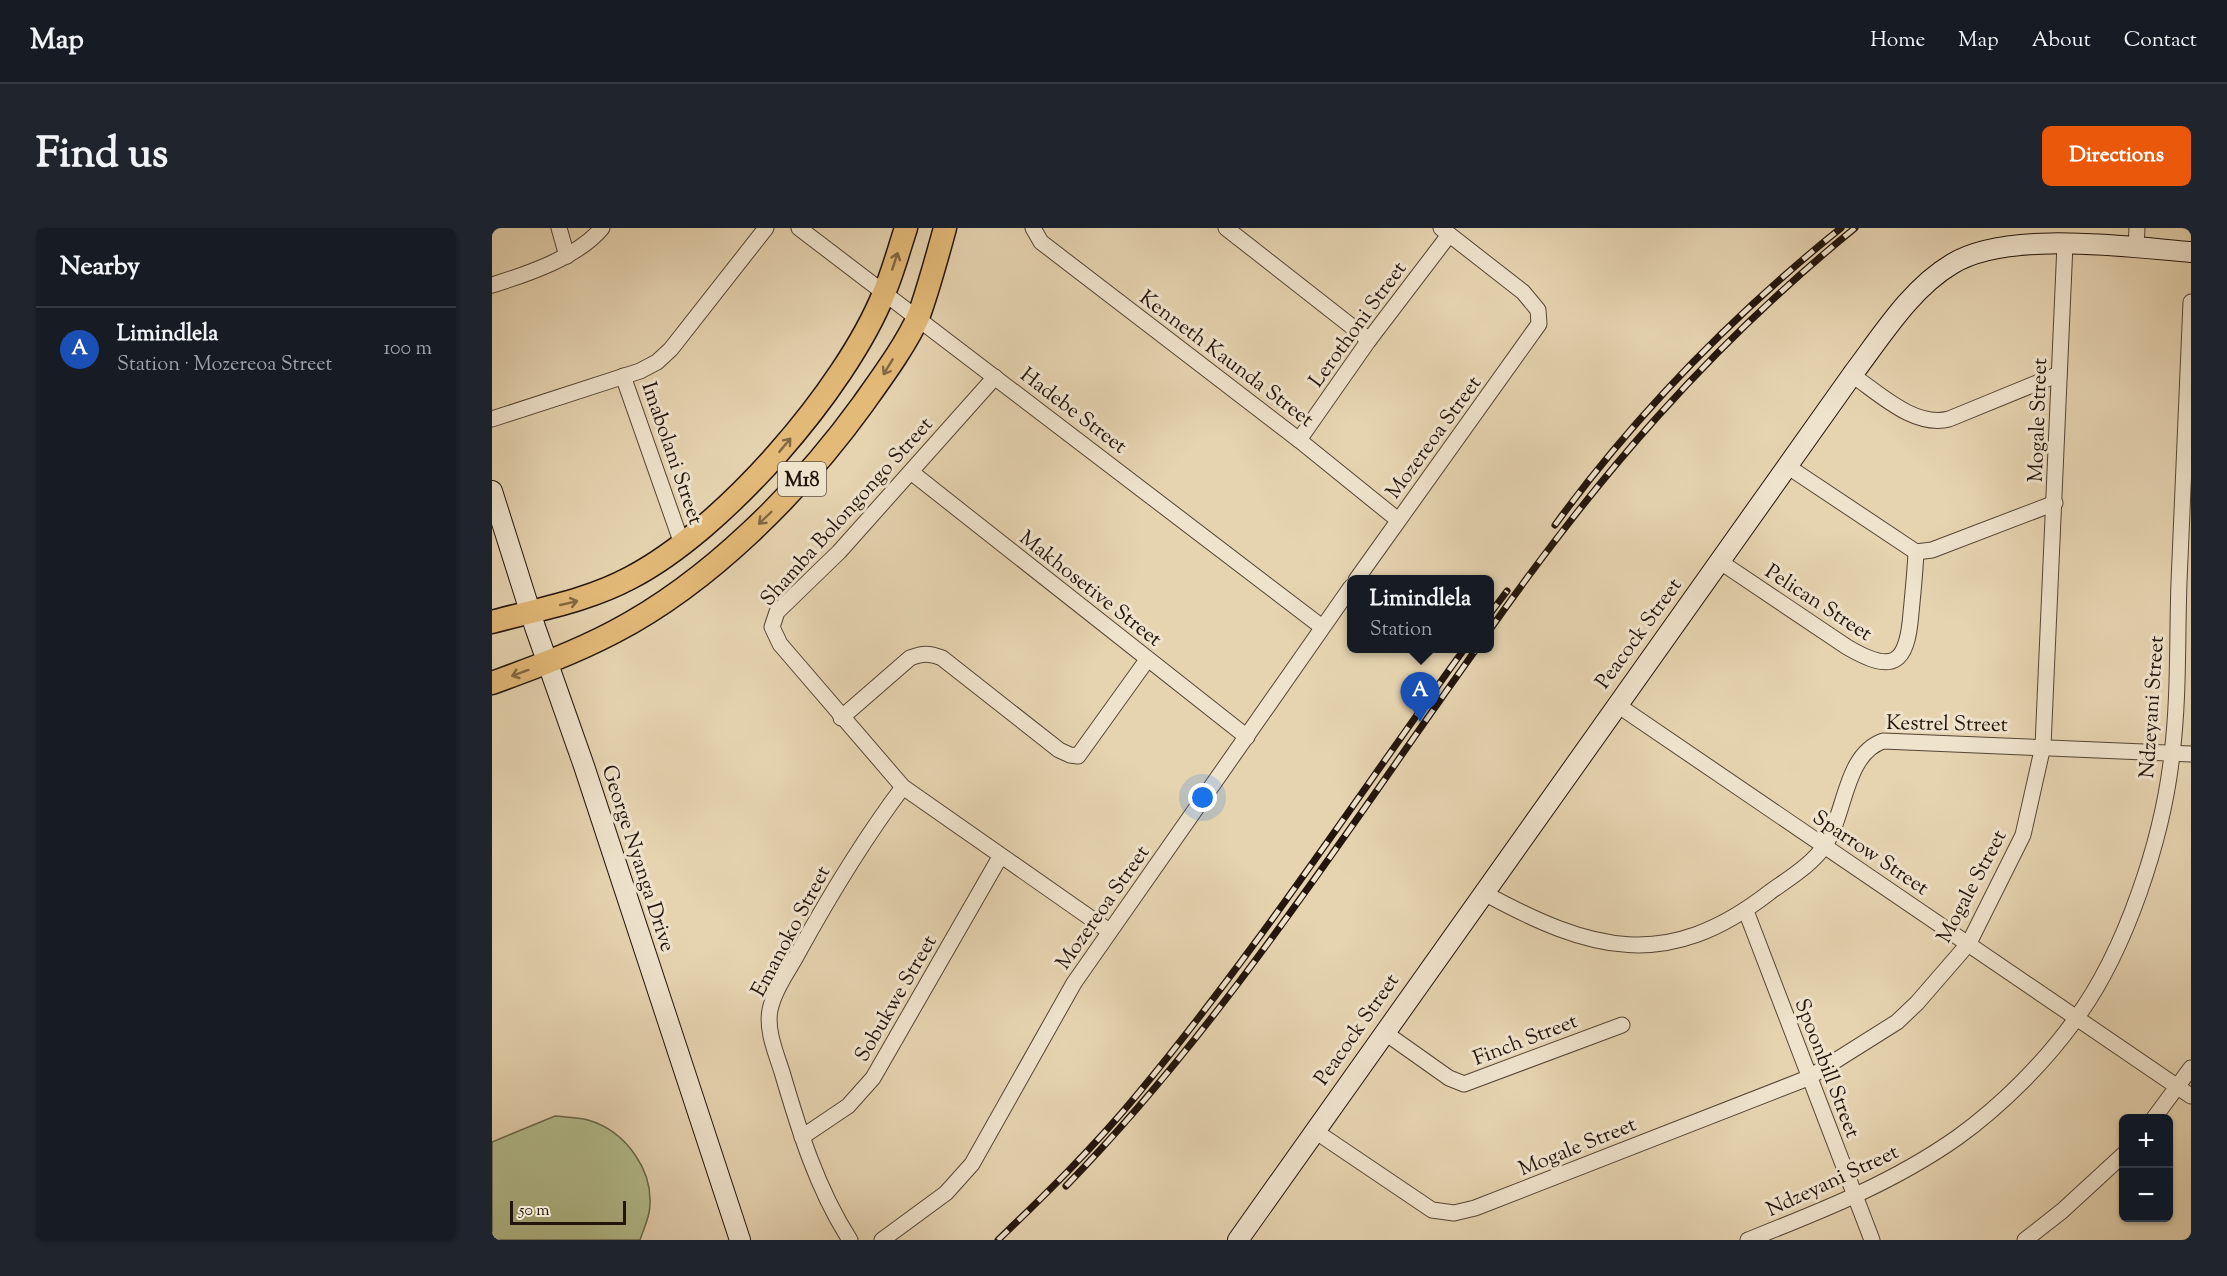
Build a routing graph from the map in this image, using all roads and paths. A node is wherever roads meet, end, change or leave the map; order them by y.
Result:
1 (558, 228) edge
2 (602, 228) edge
3 (766, 228) edge
4 (799, 228) edge
5 (906, 228) edge
6 (945, 228) edge
7 (1033, 228) edge
8 (1226, 228) edge
9 (1445, 231) edge
10 (2136, 238) edge
11 (2065, 244) junction
12 (2191, 252) edge
13 (567, 256) junction
14 (492, 285) edge
15 (884, 294) junction
16 (2191, 302) edge
17 (918, 317) junction
18 (1369, 340) junction
19 (2059, 374) junction
20 (1852, 375) junction
21 (623, 376) junction
22 (995, 377) junction
23 (492, 419) edge
24 (1299, 440) junction
25 (1787, 466) junction
26 (911, 472) junction
27 (492, 491) edge
28 (2055, 503) junction
29 (1398, 520) junction
30 (682, 543) junction
31 (1916, 552) junction
32 (1719, 561) junction
33 (1359, 575) edge
34 (1347, 593) edge
35 (530, 611) junction
36 (492, 622) edge
37 (1322, 627) junction
38 (1147, 660) junction
39 (548, 663) junction
40 (492, 683) edge
41 (1616, 704) junction
42 (841, 718) junction
43 (1247, 737) junction
44 (2043, 747) junction
45 (2172, 753) junction
46 (2191, 754) edge
47 (903, 787) junction
48 (1825, 845) junction
49 (1000, 857) junction
50 (1484, 892) junction
51 (1746, 911) junction
52 (1109, 931) junction
53 (1969, 943) junction
54 (2076, 1019) junction
55 (1622, 1025) dead end
56 (1384, 1032) junction
57 (2191, 1068) edge
58 (1808, 1078) junction
59 (2185, 1092) edge
60 (2160, 1114) edge
61 (1315, 1131) junction
62 (802, 1137) junction
63 (2119, 1159) edge
64 (1855, 1197) junction
65 (1245, 1237) edge
66 (740, 1240) edge
67 (850, 1240) edge
68 (882, 1240) edge
69 (1748, 1240) edge
70 (1872, 1240) edge
71 (2025, 1240) edge

1 - 13 street
2 - 13 street
3 - 21 street
4 - 15 street, Hadebe Street
15 -> 5 main road, M18
6 - 17 main road, M18
7 - 24 street, Kenneth Kaunda Street
8 - 18 street
9 - 18 street, Lerothoni Street
9 - 29 street, Mozereoa Street
10 - 11 street, Peacock Street
10 - 12 street, Peacock Street
11 - 19 street, Mogale Street
11 - 20 street, Peacock Street
13 - 14 street
15 - 17 street, Hadebe Street
30 -> 15 main road, M18
16 - 45 street, Ndzeyani Street
17 - 22 street, Hadebe Street
17 -> 39 main road, M18
18 - 24 street, Lerothoni Street
19 - 20 street
19 - 28 street, Mogale Street
20 - 25 street, Peacock Street
21 - 23 street
21 - 30 street, Imabolani Street
22 - 26 street, Shamba Bolongongo Street
22 - 37 street, Hadebe Street
24 - 29 street, Kenneth Kaunda Street
25 - 31 street
25 - 32 street, Peacock Street
26 - 38 street, Makhosetive Street
26 - 42 street, Shamba Bolongongo Street
27 - 35 street, George Nyanga Drive
28 - 31 street
28 - 44 street, Mogale Street
29 - 33 street, Mozereoa Street
35 -> 30 main road, M18
31 - 32 street, Pelican Street
32 - 41 street, Peacock Street
34 - 37 street, Mozereoa Street
35 - 36 main road, M18
35 - 39 street, George Nyanga Drive
37 - 43 street, Mozereoa Street
38 - 42 street
38 - 43 street, Makhosetive Street
39 -> 40 main road, M18
39 - 66 street, George Nyanga Drive
41 - 48 street, Sparrow Street
41 - 50 street, Peacock Street
42 - 47 street, Shamba Bolongongo Street
43 - 52 street, Mozereoa Street
44 - 45 street, Kestrel Street
44 - 48 street, Kestrel Street
44 - 53 street, Mogale Street
45 - 46 street, Kestrel Street
45 - 54 street, Ndzeyani Street
47 - 49 street, Shamba Bolongongo Street
47 - 62 street, Emanoko Street
48 - 51 street, Kestrel Street
48 - 53 street, Sparrow Street
49 - 52 street, Shamba Bolongongo Street
49 - 62 street, Sobukwe Street
50 - 51 street, Kestrel Street
50 - 56 street, Peacock Street
51 - 58 street, Spoonbill Street
52 - 68 street, Mozereoa Street
53 - 54 street, Sparrow Street
53 - 58 street, Mogale Street
54 - 59 street, Sparrow Street
54 - 64 street, Ndzeyani Street
55 - 56 street, Finch Street
56 - 61 street, Peacock Street
57 - 59 street
58 - 61 street, Mogale Street
58 - 64 street, Spoonbill Street
59 - 60 street
61 - 65 street, Peacock Street
62 - 67 street, Emanoko Street
63 - 71 street
64 - 69 street, Ndzeyani Street
64 - 70 street, Spoonbill Street

